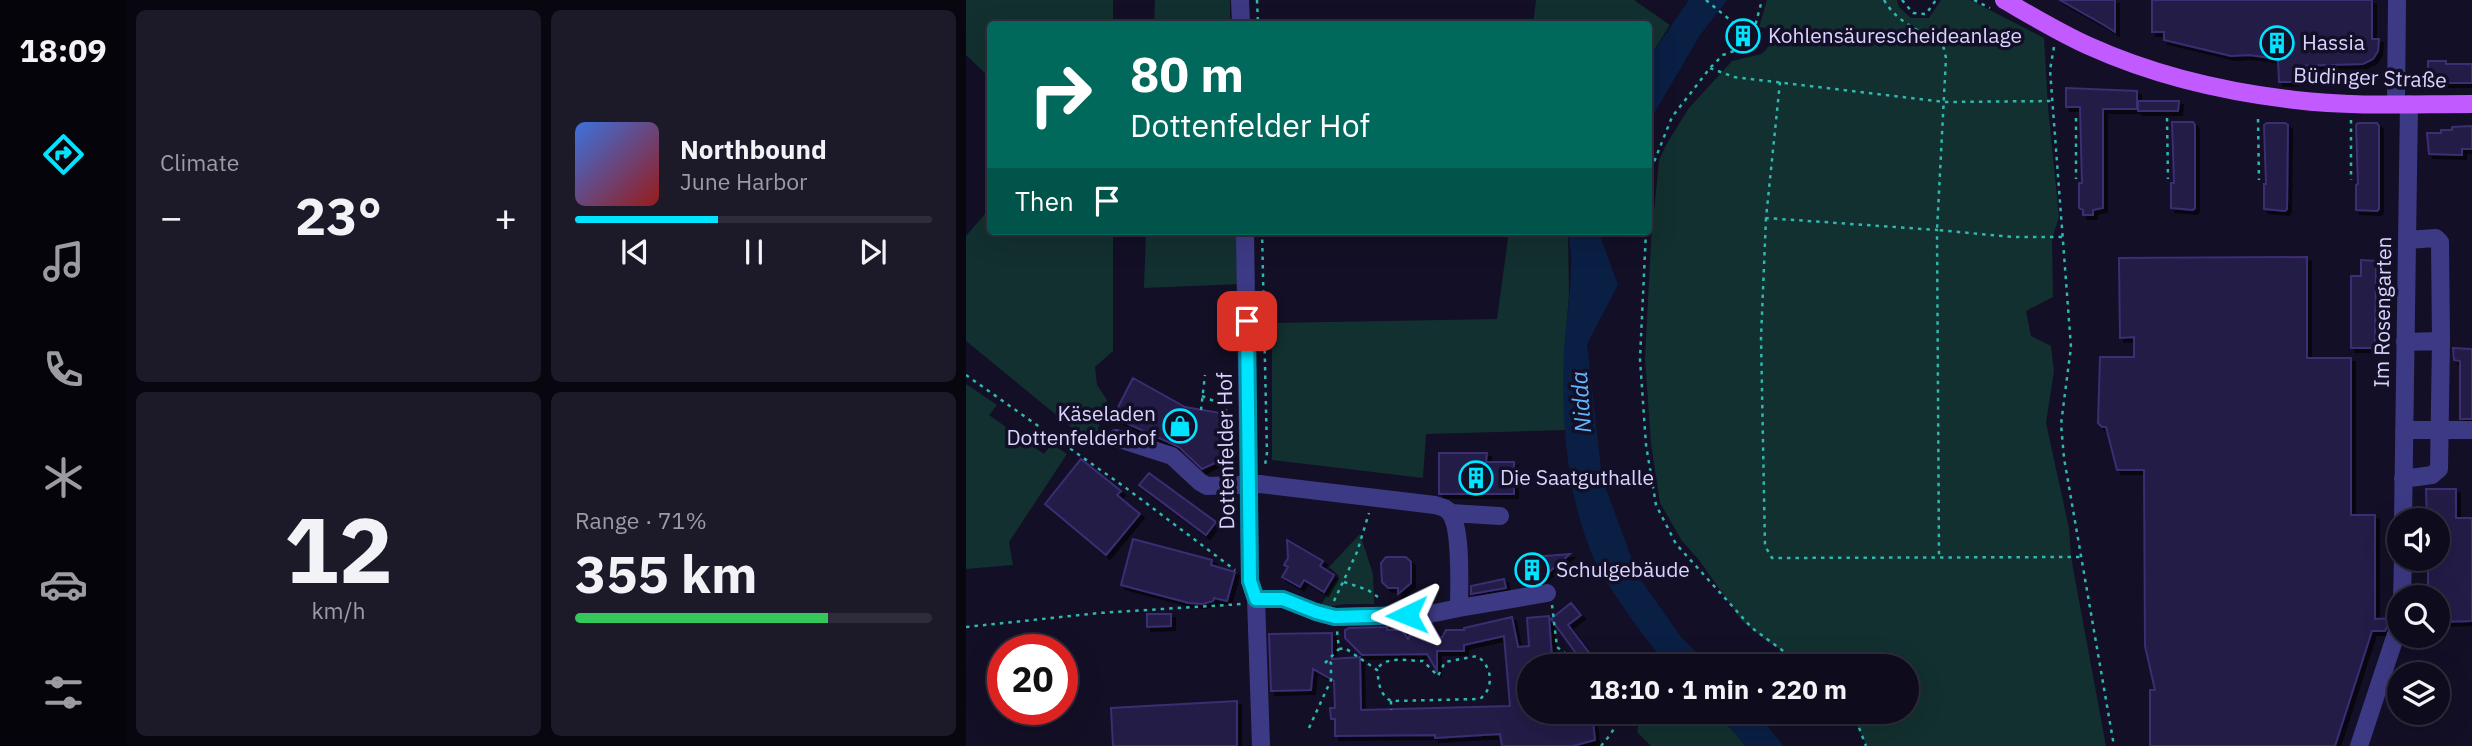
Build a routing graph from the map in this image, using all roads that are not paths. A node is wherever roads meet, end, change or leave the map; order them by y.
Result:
1 (1240, 0) edge
2 (2004, 0) edge
3 (2397, 0) edge
4 (1241, 21) edge
5 (2402, 104) junction
6 (2472, 104) edge
7 (1245, 235) edge
8 (2407, 240) junction
9 (2441, 341) junction
10 (2405, 342) junction
11 (2404, 430) junction
12 (2472, 430) edge
13 (2441, 431) junction
14 (1116, 438) dead end
15 (2403, 479) junction
16 (1255, 484) junction
17 (2403, 508) edge
18 (1450, 513) junction
19 (1500, 516) dead end
20 (1547, 593) road end
21 (1256, 599) junction
22 (1459, 608) junction
23 (2391, 648) edge
24 (1261, 746) edge
25 (2359, 746) edge

1 - 4 street
2 - 5 main road, Büdinger Straße
3 - 5 street, Im Rosengarten
5 - 6 main road, Büdinger Straße
5 - 8 street, Im Rosengarten
7 - 16 street, Dottenfelder Hof
8 - 9 street
8 - 10 street, Im Rosengarten
9 - 10 street
9 - 13 street
10 - 11 street, Im Rosengarten
11 - 13 street
11 - 15 street, Im Rosengarten
12 - 13 street
13 - 15 street
14 - 16 street
15 - 17 street, Im Rosengarten
16 - 18 street
16 - 21 street, Dottenfelder Hof
18 - 19 street
18 - 22 street
20 - 22 street
21 - 22 street
21 - 24 street, Dottenfelder Hof
23 - 25 street

